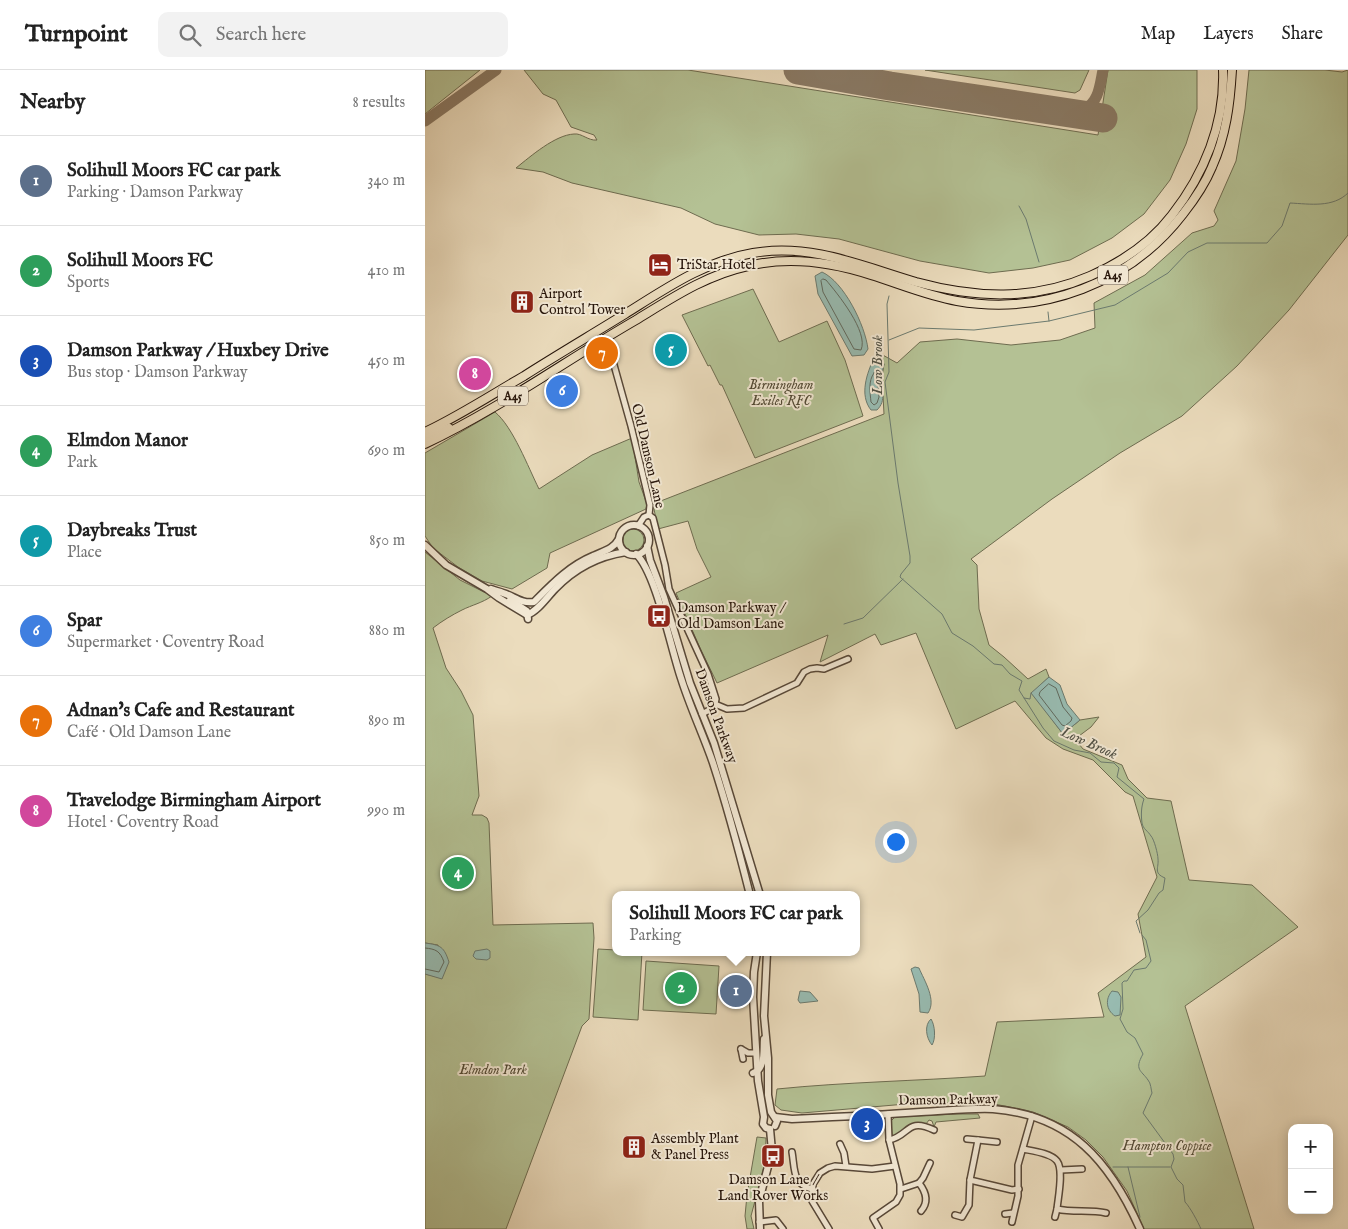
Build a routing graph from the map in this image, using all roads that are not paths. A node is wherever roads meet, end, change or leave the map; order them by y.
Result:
1 (1223, 70) edge
2 (1232, 70) edge
3 (600, 341) junction
4 (479, 416) junction
5 (425, 432) edge
6 (425, 438) edge
7 (425, 444) edge
8 (649, 516) junction
9 (638, 526) junction
10 (619, 539) junction
11 (425, 545) edge
12 (647, 546) junction
13 (626, 552) junction
14 (635, 554) junction
15 (487, 588) junction
16 (497, 591) junction
17 (528, 617) junction
18 (848, 659) dead end
19 (715, 704) junction
20 (702, 714) junction
21 (749, 891) edge
22 (760, 891) edge
23 (756, 956) edge
24 (767, 956) edge
25 (765, 1033) junction
26 (757, 1053) junction
27 (743, 1059) dead end
28 (759, 1064) junction
29 (768, 1073) junction
30 (888, 1114) junction
31 (774, 1116) junction
32 (1032, 1116) junction
33 (764, 1118) junction
34 (792, 1119) junction
35 (773, 1128) junction
36 (934, 1130) dead end
37 (967, 1139) dead end
38 (889, 1140) junction
39 (978, 1140) junction
40 (997, 1142) dead end
41 (840, 1144) dead end
42 (1023, 1149) junction
43 (792, 1152) dead end
44 (799, 1158) dead end
45 (793, 1159) junction
46 (930, 1163) dead end
47 (846, 1166) junction
48 (895, 1166) junction
49 (1082, 1169) dead end
50 (1061, 1170) junction
51 (970, 1180) junction
52 (919, 1183) junction
53 (811, 1189) junction
54 (901, 1189) junction
55 (1019, 1190) junction
56 (926, 1209) dead end
57 (1057, 1209) junction
58 (1013, 1213) junction
59 (1107, 1213) dead end
60 (1005, 1214) dead end
61 (955, 1215) dead end
62 (962, 1217) junction
63 (1055, 1217) dead end
64 (873, 1218) junction
65 (1012, 1222) dead end
66 (867, 1223) dead end
67 (965, 1223) dead end
68 (759, 1226) edge
69 (783, 1229) edge
70 (829, 1229) edge
71 (879, 1229) edge
72 (1140, 1229) edge

1 - 5 highway, A45
2 - 3 highway, A45
3 - 4 highway, A45
3 - 8 street, Old Damson Lane
4 - 6 highway
4 - 7 highway, A45
8 - 9 street
8 - 19 street, Old Damson Lane
9 - 10 street
9 - 12 street, Damson Parkway
10 - 13 street
10 - 16 street
11 - 15 street
12 - 14 street
12 - 20 street, Damson Parkway
13 - 14 street
13 - 17 street
14 - 21 street, Damson Parkway
15 - 16 street
15 - 17 street
16 - 17 street
18 - 19 street
19 - 20 street
20 - 22 street, Damson Parkway
23 - 26 street
24 - 25 street
25 - 28 street
25 - 29 street
26 - 27 street
26 - 28 street
28 - 29 street
28 - 33 street
29 - 31 street
30 - 32 street, Damson Parkway
30 - 34 street, Damson Parkway
30 - 38 street
31 - 33 street
31 - 34 street, Damson Parkway
31 - 35 street
32 - 42 street
32 - 72 street, Damson Parkway
33 - 35 street
34 - 35 street, Damson Parkway
35 - 68 street
36 - 38 street
37 - 39 street
38 - 48 street
39 - 40 street
39 - 51 street
41 - 47 street
42 - 50 street
42 - 55 street
43 - 45 street
44 - 45 street
45 - 53 street
46 - 52 street
47 - 48 street
47 - 53 street
48 - 54 street
49 - 50 street
50 - 57 street
51 - 55 street
51 - 62 street
52 - 54 street
52 - 56 street
53 - 70 street
54 - 64 street
55 - 58 street
57 - 59 street
57 - 63 street
58 - 60 street
58 - 65 street
61 - 62 street
62 - 67 street
64 - 66 street
64 - 71 street
68 - 69 street

